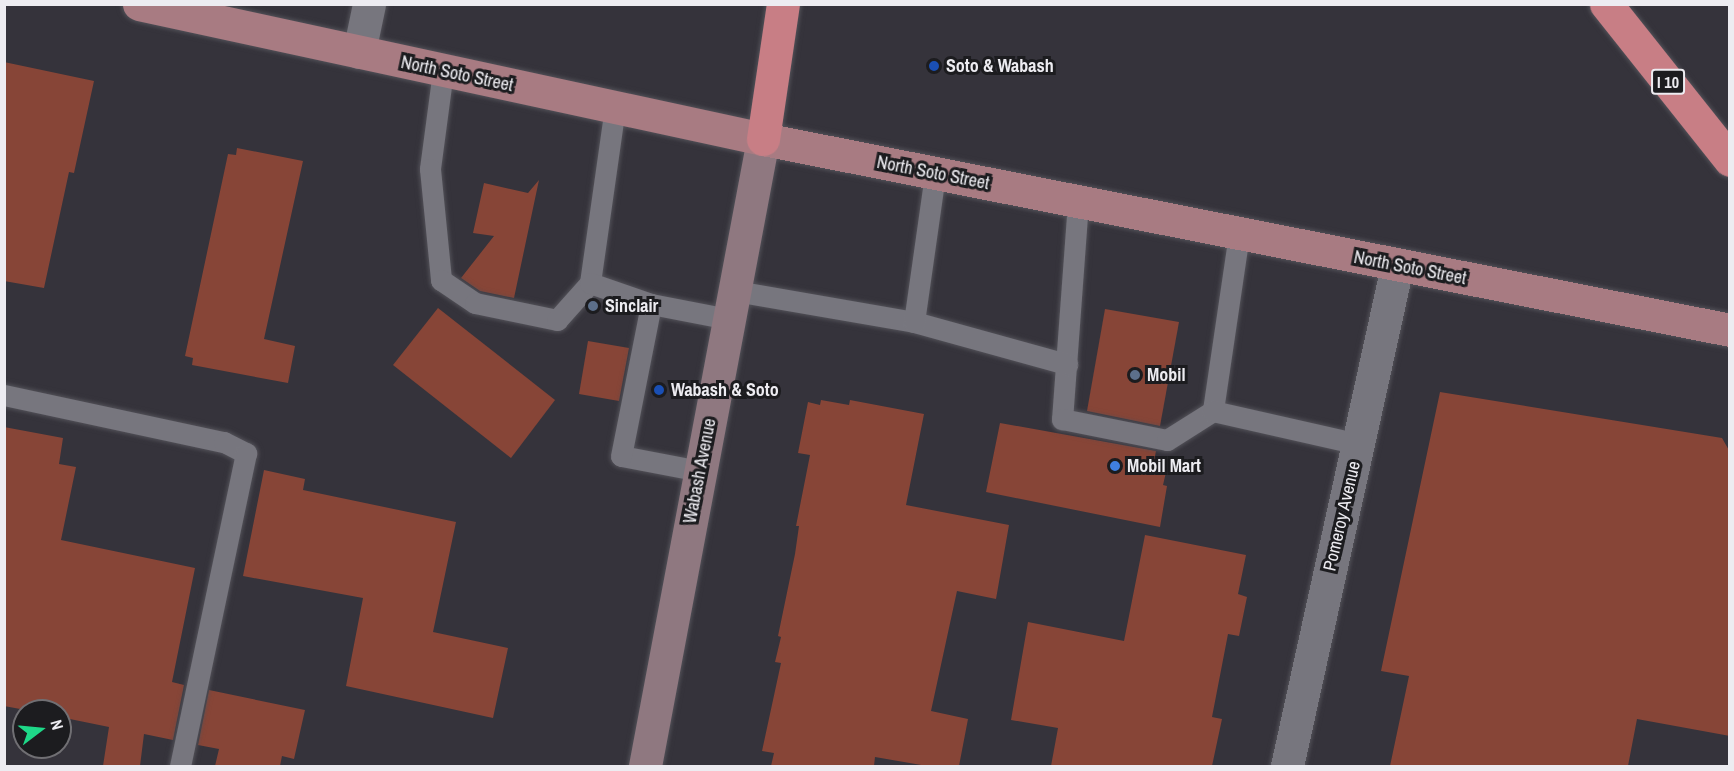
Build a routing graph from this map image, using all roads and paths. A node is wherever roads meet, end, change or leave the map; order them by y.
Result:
1 (139, 4) edge
2 (369, 4) edge
3 (783, 4) edge
4 (1606, 4) edge
5 (359, 52) junction
6 (443, 71) junction
7 (615, 107) junction
8 (763, 139) junction
9 (1730, 160) edge
10 (935, 174) junction
11 (1078, 202) junction
12 (1239, 234) junction
13 (1398, 266) junction
14 (590, 283) junction
15 (651, 304) junction
16 (732, 305) junction
17 (914, 322) junction
18 (1716, 327) edge
19 (1067, 364) junction
20 (4, 395) edge
21 (1213, 411) junction
22 (1358, 444) junction
23 (700, 471) junction
24 (180, 766) edge
25 (645, 766) edge
26 (1287, 766) edge

1 - 5 main road, North Soto Street
2 - 5 street
3 - 8 highway
4 - 9 highway, I 10
5 - 6 main road, North Soto Street
6 - 7 main road, North Soto Street
6 - 14 lane
7 - 8 main road, North Soto Street
7 - 14 lane
8 - 10 main road, North Soto Street
8 - 16 street, Wabash Avenue
10 - 11 main road, North Soto Street
10 - 17 lane
11 - 12 main road, North Soto Street
11 - 19 lane
12 - 13 main road, North Soto Street
12 - 21 lane
13 - 18 main road, North Soto Street
13 - 22 street, Pomeroy Avenue
14 - 15 lane
15 - 16 lane
15 - 23 lane
16 - 17 lane
16 - 23 street, Wabash Avenue
17 - 19 lane
19 - 21 lane
20 - 24 lane
21 - 22 lane
22 - 26 street, Pomeroy Avenue
23 - 25 street, Wabash Avenue

